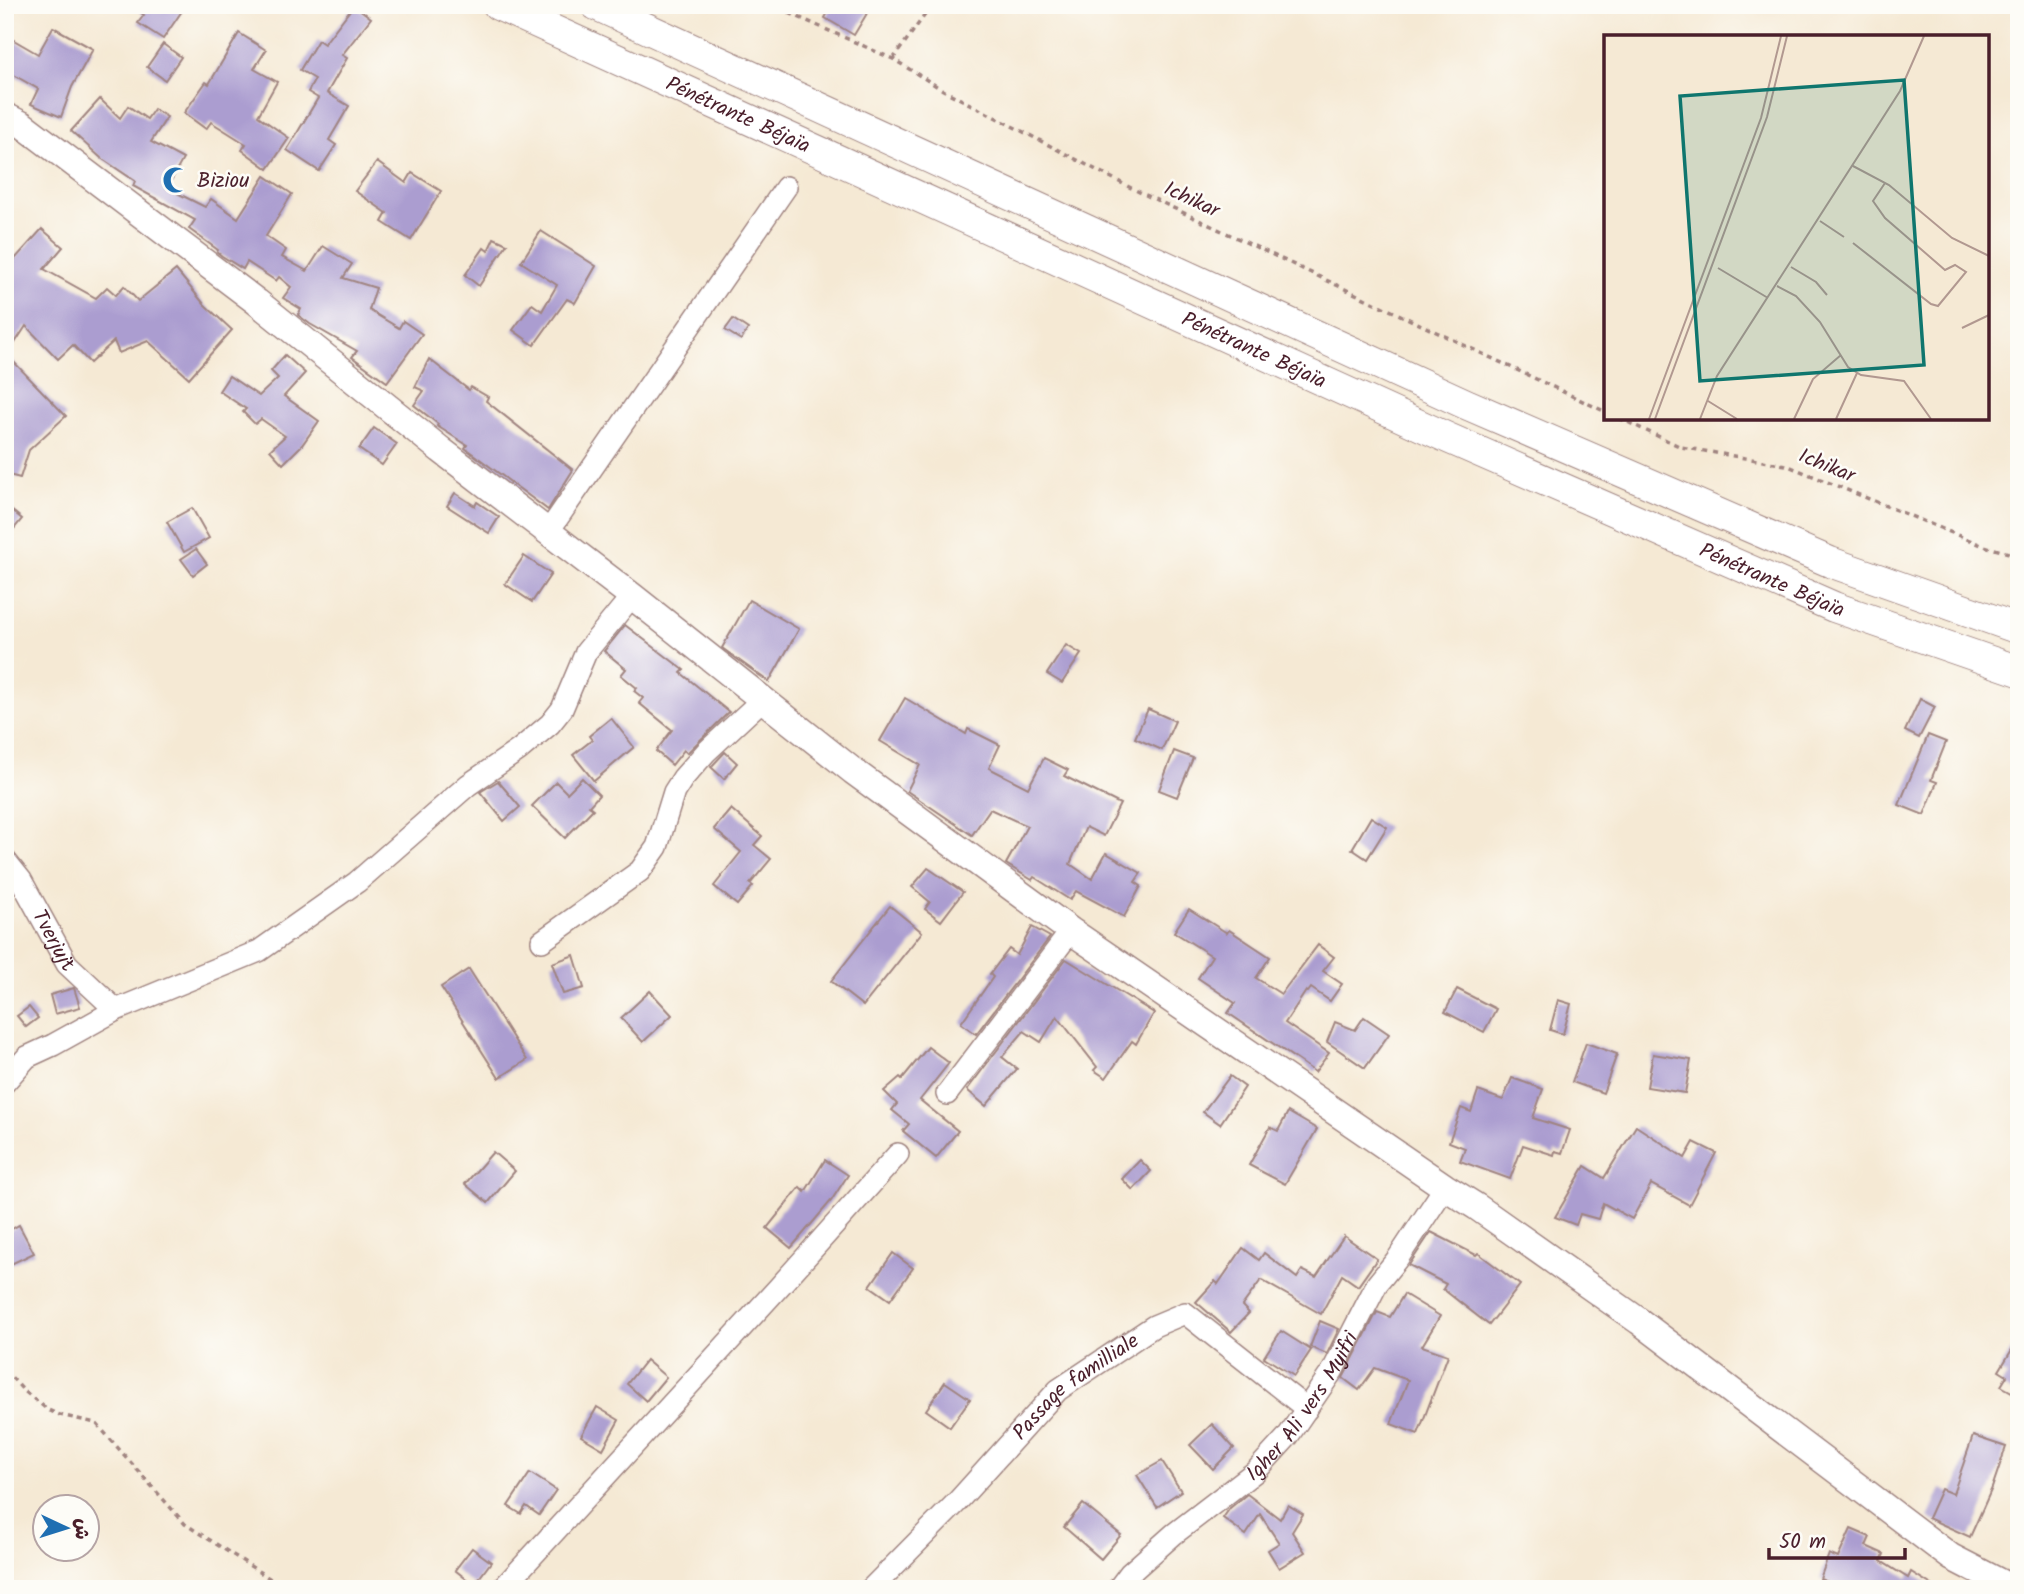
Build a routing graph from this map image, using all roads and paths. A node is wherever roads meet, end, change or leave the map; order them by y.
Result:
1 (498, 5) edge
2 (596, 5) edge
3 (771, 5) edge
4 (932, 5) edge
5 (893, 59) junction
6 (5, 116) edge
7 (786, 187) dead end
8 (1604, 411) edge
9 (1623, 420) edge
10 (548, 532) junction
11 (2019, 556) edge
12 (632, 596) junction
13 (2019, 629) edge
14 (2019, 671) edge
15 (763, 699) junction
16 (5, 860) edge
17 (1071, 931) junction
18 (542, 941) dead end
19 (116, 1010) junction
20 (5, 1082) edge
21 (947, 1094) dead end
22 (898, 1154) dead end
23 (1445, 1187) junction
24 (5, 1370) edge
25 (1307, 1409) junction
26 (286, 1589) edge
27 (502, 1589) edge
28 (871, 1589) edge
29 (1118, 1589) edge
30 (2012, 1589) edge

1 - 14 highway, Pénétrante Béjaïa
2 - 13 highway, Pénétrante Béjaïa
3 - 5 path, Ichikar
4 - 5 path
5 - 8 path, Ichikar
6 - 10 main road
7 - 10 street
9 - 11 path, Ichikar
10 - 12 main road
12 - 15 main road
12 - 19 street
15 - 17 main road
15 - 18 street
16 - 19 street, Tverjujt
17 - 21 street
17 - 23 main road
19 - 20 street
22 - 27 street
23 - 25 street, Igher Ali vers Myifri
23 - 30 main road
24 - 26 path
25 - 28 street, Passage familliale
25 - 29 street, Igher Ali vers Myifri

